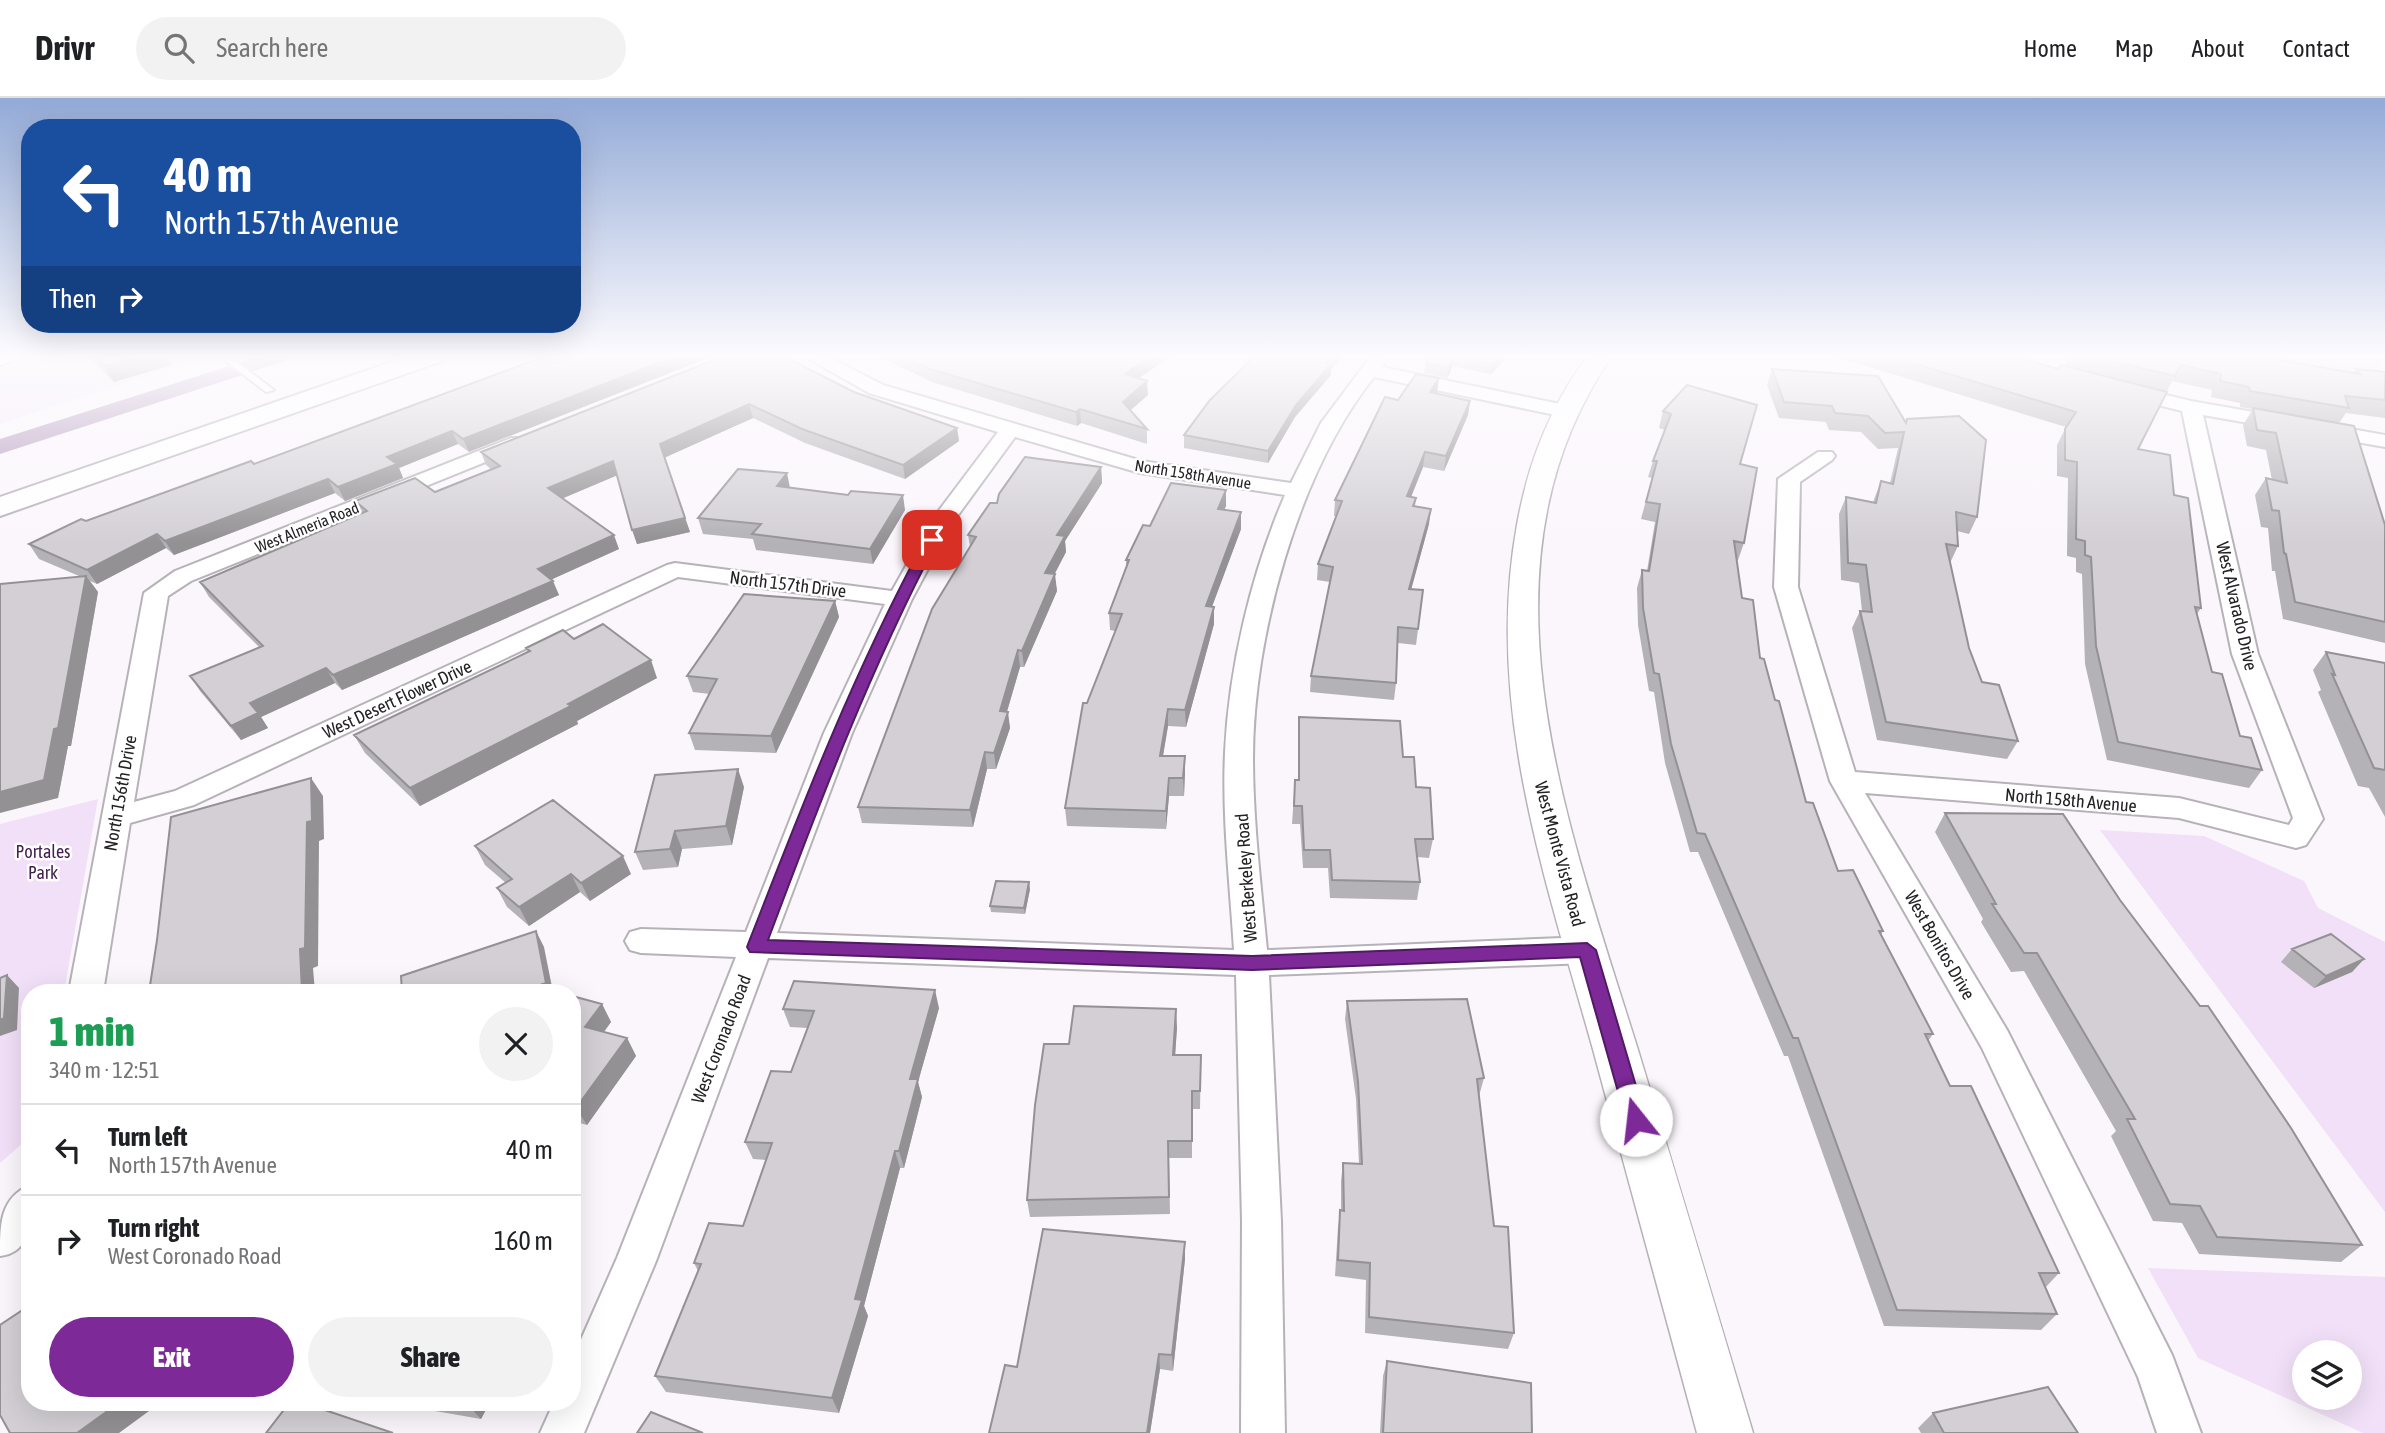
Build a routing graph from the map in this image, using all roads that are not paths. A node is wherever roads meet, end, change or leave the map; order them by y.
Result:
1 (225, 418) edge
2 (243, 418) edge
3 (972, 418) edge
4 (1334, 418) edge
5 (1562, 418) edge
6 (2194, 418) edge
7 (2256, 418) edge
8 (1010, 430) junction
9 (542, 433) edge
10 (2385, 441) edge
11 (1825, 456) dead end
12 (1297, 490) junction
13 (6, 496) edge
14 (675, 570) joint
15 (156, 593) joint
16 (900, 598) junction
17 (1844, 782) junction
18 (116, 817) junction
19 (2296, 837) joint
20 (641, 941) dead end
21 (756, 947) junction
22 (1587, 950) junction
23 (1252, 963) junction
24 (87, 984) edge
25 (21, 1214) edge
26 (2, 1238) dead end
27 (581, 1389) edge
28 (571, 1411) edge
29 (562, 1433) edge
30 (1263, 1433) edge
31 (1725, 1433) edge
32 (2179, 1433) edge

1 - 13 main road
2 - 13 main road
3 - 8 street, North 158th Avenue
4 - 12 street, West Berkeley Road
5 - 22 street, West Monte Vista Road
6 - 19 street, West Alvarado Drive
7 - 10 street
8 - 12 street, North 158th Avenue
8 - 16 street, West Coronado Road
9 - 15 street, West Almeria Road
11 - 17 street, West Bonitos Drive
12 - 23 street, West Berkeley Road
14 - 16 street, North 157th Drive
14 - 18 street, West Desert Flower Drive
15 - 18 street, North 156th Drive
16 - 21 street, West Coronado Road
17 - 19 street, North 158th Avenue
17 - 32 street, West Bonitos Drive
18 - 24 street, North 156th Drive
20 - 21 street
21 - 23 street
21 - 27 street, West Coronado Road
22 - 23 street
22 - 31 street, West Monte Vista Road
23 - 30 street, West Berkeley Road
25 - 26 street
28 - 29 street, West Coronado Road

